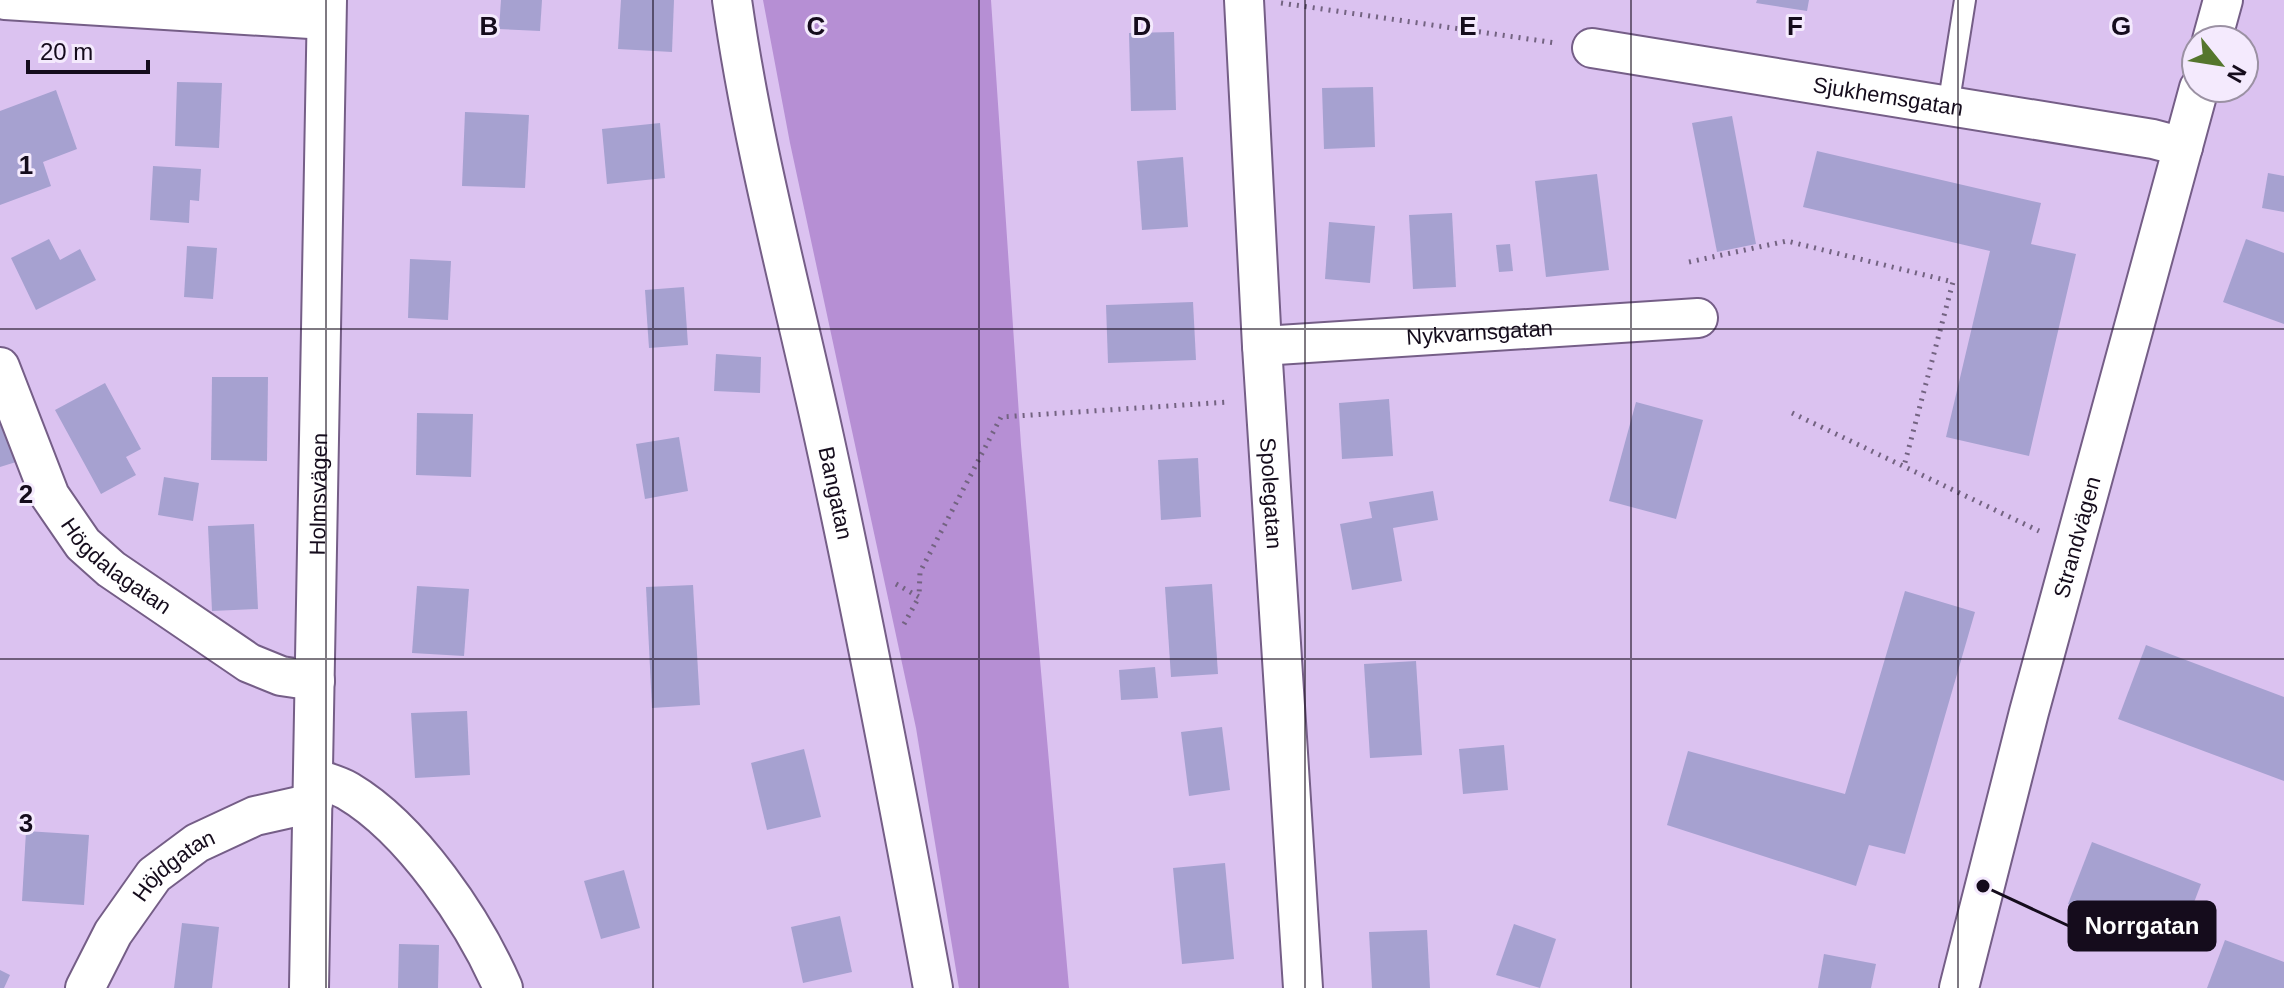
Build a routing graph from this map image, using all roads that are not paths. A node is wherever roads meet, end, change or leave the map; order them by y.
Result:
1 (5, 0) edge
2 (732, 0) edge
3 (1965, 0) edge
4 (2223, 0) edge
5 (1244, 1) edge
6 (326, 10) edge
7 (2216, 24) edge
8 (1592, 48) road end
9 (2195, 104) edge
10 (1948, 107) junction
11 (2183, 147) junction
12 (1698, 318) dead end
13 (1262, 346) junction
14 (0, 367) edge
15 (315, 681) junction
16 (313, 791) junction
17 (85, 988) edge
18 (309, 988) edge
19 (503, 988) edge
20 (933, 988) edge
21 (1303, 988) edge
22 (1959, 988) edge

1 - 6 street
2 - 20 street, Bangatan
3 - 10 lane
4 - 7 street
5 - 13 street, Spolegatan
6 - 15 street, Holmsvägen
8 - 10 street, Sjukhemsgatan
9 - 11 street, Strandvägen
10 - 11 street, Sjukhemsgatan
11 - 22 street, Strandvägen
12 - 13 street, Nykvarnsgatan
13 - 21 street, Spolegatan
14 - 15 street, Högdalagatan
15 - 16 street, Holmsvägen
16 - 17 street, Höjdgatan
16 - 18 street, Holmsvägen
16 - 19 street

